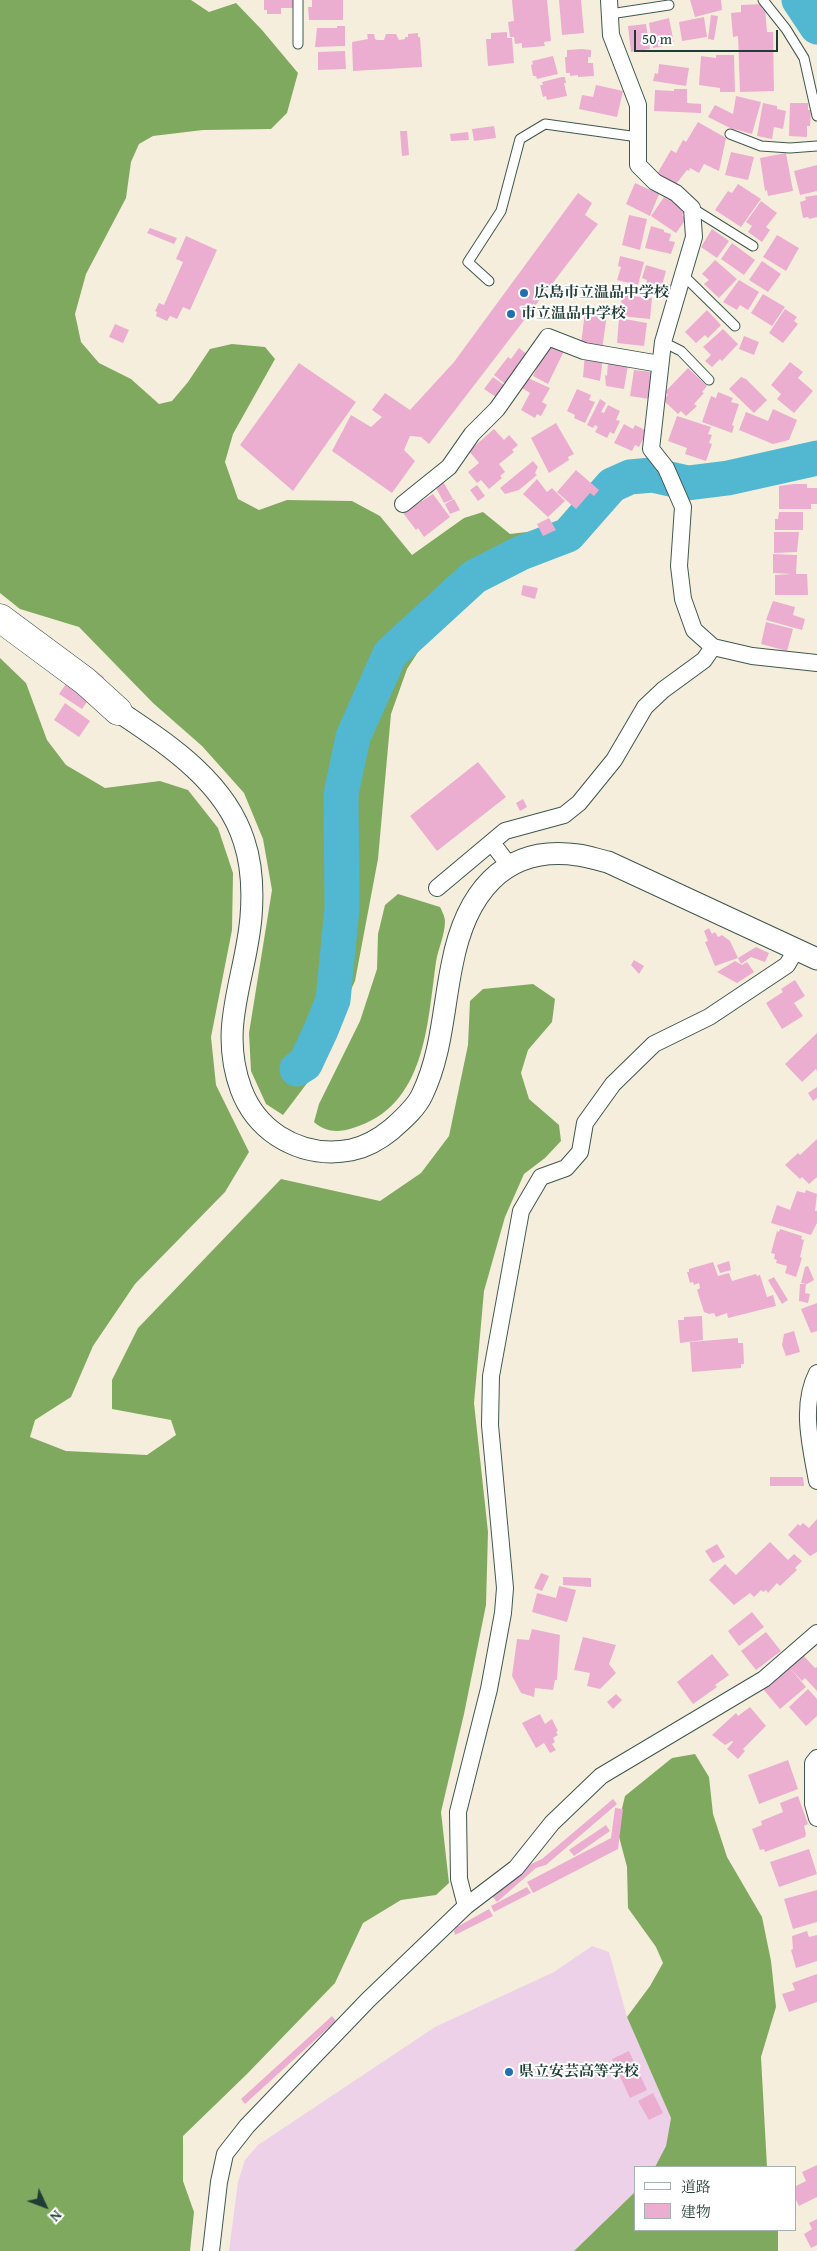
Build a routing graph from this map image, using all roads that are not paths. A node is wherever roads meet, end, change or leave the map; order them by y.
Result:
1 (298, 0) edge
2 (763, 0) edge
3 (669, 5) dead end
4 (610, 7) edge
5 (298, 44) dead end
6 (817, 116) edge
7 (730, 134) dead end
8 (638, 136) junction
9 (817, 146) edge
10 (692, 208) junction
11 (753, 246) dead end
12 (683, 275) junction
13 (488, 280) dead end
14 (735, 326) dead end
15 (663, 342) junction
16 (660, 364) junction
17 (709, 380) dead end
18 (403, 504) dead end
19 (0, 618) edge
20 (0, 636) edge
21 (713, 647) junction
22 (817, 663) edge
23 (118, 711) junction
24 (492, 843) junction
25 (509, 865) junction
26 (437, 888) dead end
27 (797, 948) junction
28 (817, 959) edge
29 (817, 1374) edge
30 (817, 1481) edge
31 (817, 1634) edge
32 (817, 1758) edge
33 (817, 1818) edge
34 (466, 1906) junction
35 (211, 2251) edge

1 - 5 lane
2 - 6 lane
3 - 4 lane
4 - 8 street
7 - 9 lane
8 - 10 street
8 - 13 lane
10 - 11 lane
10 - 12 street
12 - 14 lane
12 - 15 street
15 - 16 street
15 - 17 lane
16 - 18 street
16 - 21 street
19 - 23 highway
20 - 23 highway
21 - 22 street
21 - 24 street
23 - 25 street
24 - 25 street
24 - 26 street
25 - 27 street
27 - 28 street
27 - 34 street
29 - 30 street
31 - 34 street
32 - 33 street
34 - 35 street

